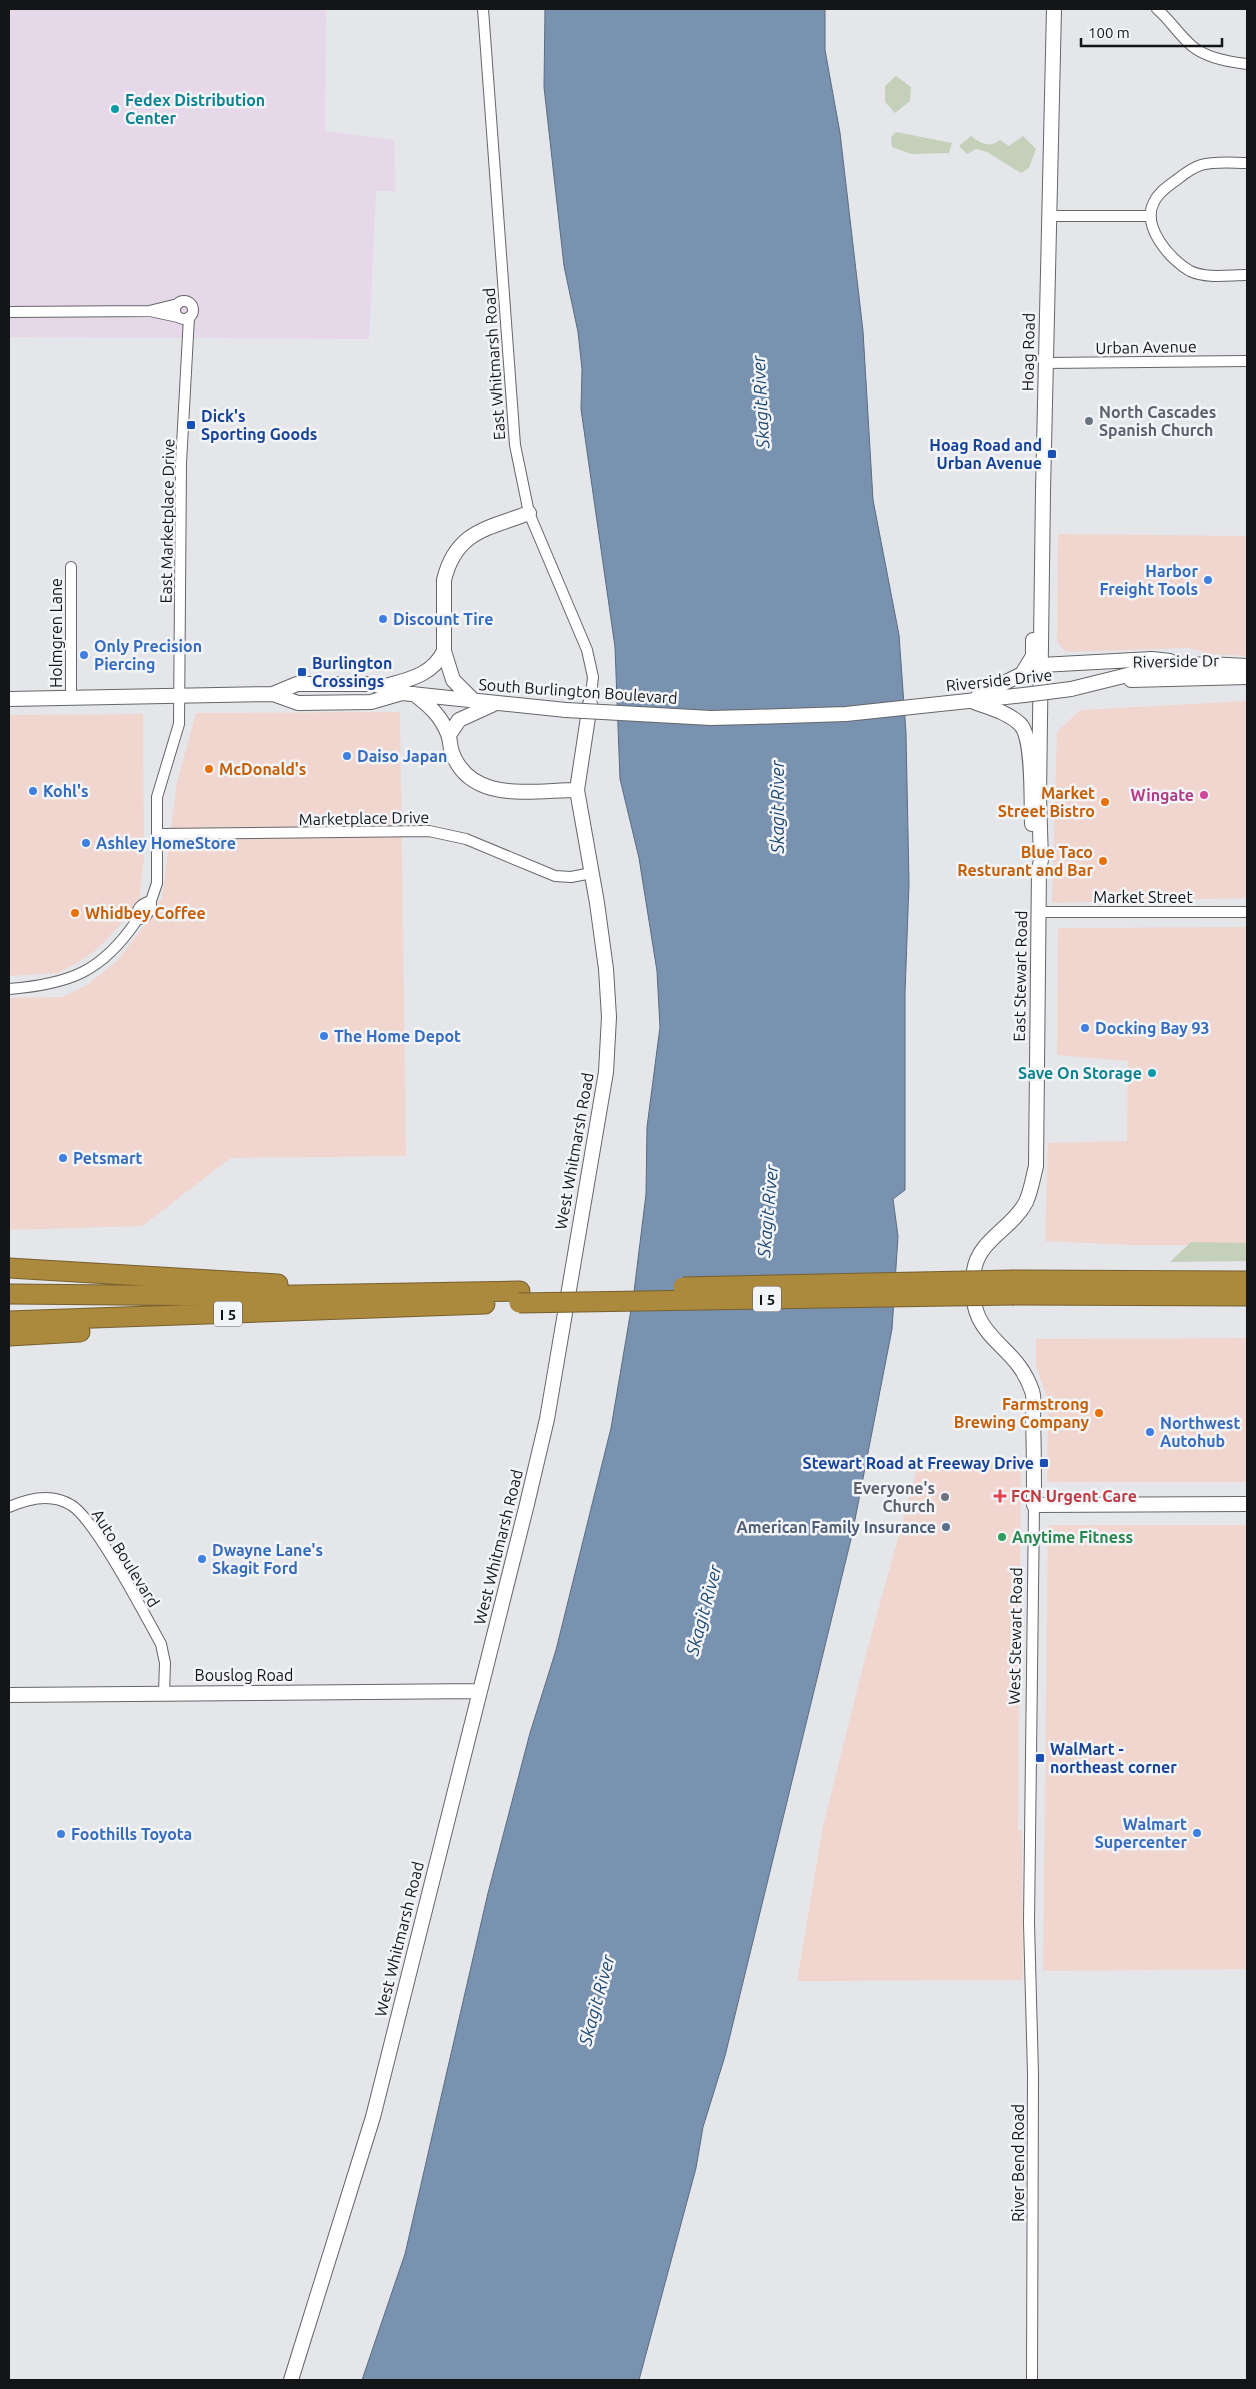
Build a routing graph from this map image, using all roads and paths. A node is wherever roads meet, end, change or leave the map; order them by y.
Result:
1 (483, 9) edge
2 (1054, 9) edge
3 (1157, 9) edge
4 (1247, 64) edge
5 (1247, 163) edge
6 (1048, 216) junction
7 (1150, 216) junction
8 (1247, 275) edge
9 (178, 304) junction
10 (150, 311) junction
11 (9, 312) edge
12 (182, 317) junction
13 (1247, 361) edge
14 (1045, 363) junction
15 (1042, 512) junction
16 (529, 513) junction
17 (71, 567) dead end
18 (444, 651) junction
19 (1206, 664) junction
20 (1041, 665) junction
21 (1247, 666) edge
22 (1247, 677) edge
23 (1105, 680) junction
24 (381, 687) junction
25 (408, 693) junction
26 (273, 694) junction
27 (180, 695) junction
28 (1041, 697) joint
29 (71, 698) junction
30 (9, 699) edge
31 (968, 700) junction
32 (474, 701) junction
33 (498, 703) junction
34 (590, 704) joint
35 (751, 718) joint
36 (449, 735) junction
37 (577, 790) junction
38 (157, 834) junction
39 (1038, 865) junction
40 (592, 873) junction
41 (1039, 912) junction
42 (1247, 912) edge
43 (9, 989) edge
44 (9, 1268) edge
45 (1247, 1281) edge
46 (973, 1287) joint
47 (1014, 1287) junction
48 (9, 1294) edge
49 (373, 1294) junction
50 (1247, 1296) edge
51 (519, 1297) junction
52 (447, 1306) junction
53 (9, 1321) edge
54 (9, 1336) edge
55 (1247, 1504) edge
56 (1034, 1505) junction
57 (9, 1507) edge
58 (480, 1691) junction
59 (164, 1693) junction
60 (9, 1695) edge
61 (1029, 1945) joint
62 (291, 2380) edge
63 (1032, 2380) edge

1 - 16 street, East Whitmarsh Road
2 - 6 street, Hoag Road
3 - 4 street
5 - 7 street
6 - 7 street
6 - 14 street, Hoag Road
7 - 8 street
9 - 10 street
9 - 12 street
9 - 12 street
10 - 11 street
10 - 12 street
12 - 27 street, East Marketplace Drive
13 - 14 street, Urban Avenue
14 - 15 street, Hoag Road
15 - 20 street, Hoag Road
15 - 31 street
16 - 18 street
16 - 34 street, East Whitmarsh Road
17 - 29 street, Holmgren Lane
18 - 24 street
18 - 32 street
19 - 20 street
19 - 21 street, Riverside Drive
19 - 23 street, Riverside Drive
20 - 28 street, Hoag Road
22 - 23 street, Riverside Dr
23 - 31 street, Riverside Drive, bridge
24 - 25 street, South Burlington Boulevard
24 - 26 street, South Burlington Boulevard
25 - 26 street, South Burlington Boulevard
25 - 32 street, South Burlington Boulevard
25 - 36 street
26 - 27 street, South Burlington Boulevard
27 - 29 street, South Burlington Boulevard
27 - 38 street, East Marketplace Drive
28 - 39 street, East Stewart Road
29 - 30 street, South Burlington Boulevard
31 - 35 street, Riverside Drive
31 - 39 street
32 - 33 street, South Burlington Boulevard
33 - 35 street, South Burlington Boulevard, bridge
33 - 36 street
34 - 37 street, West Whitmarsh Road
36 - 37 street
37 - 40 street, West Whitmarsh Road
38 - 40 street, Marketplace Drive
38 - 43 street, East Marketplace Drive
39 - 41 street, East Stewart Road
40 - 58 street, West Whitmarsh Road
41 - 42 street, Market Street
41 - 46 street, East Stewart Road
44 - 49 highway
45 - 47 highway, I 5
46 - 56 street, West Stewart Road
47 - 50 highway, I 5
47 - 51 highway, I 5, bridge
48 - 49 highway, I 5
49 - 51 highway, I 5
51 - 52 highway, I 5
52 - 53 highway, I 5
52 - 54 highway
55 - 56 street
56 - 61 street, West Stewart Road
57 - 59 street, Auto Boulevard
58 - 59 street, Bouslog Road
58 - 62 street, West Whitmarsh Road
59 - 60 street, Bouslog Road
61 - 63 street, River Bend Road

